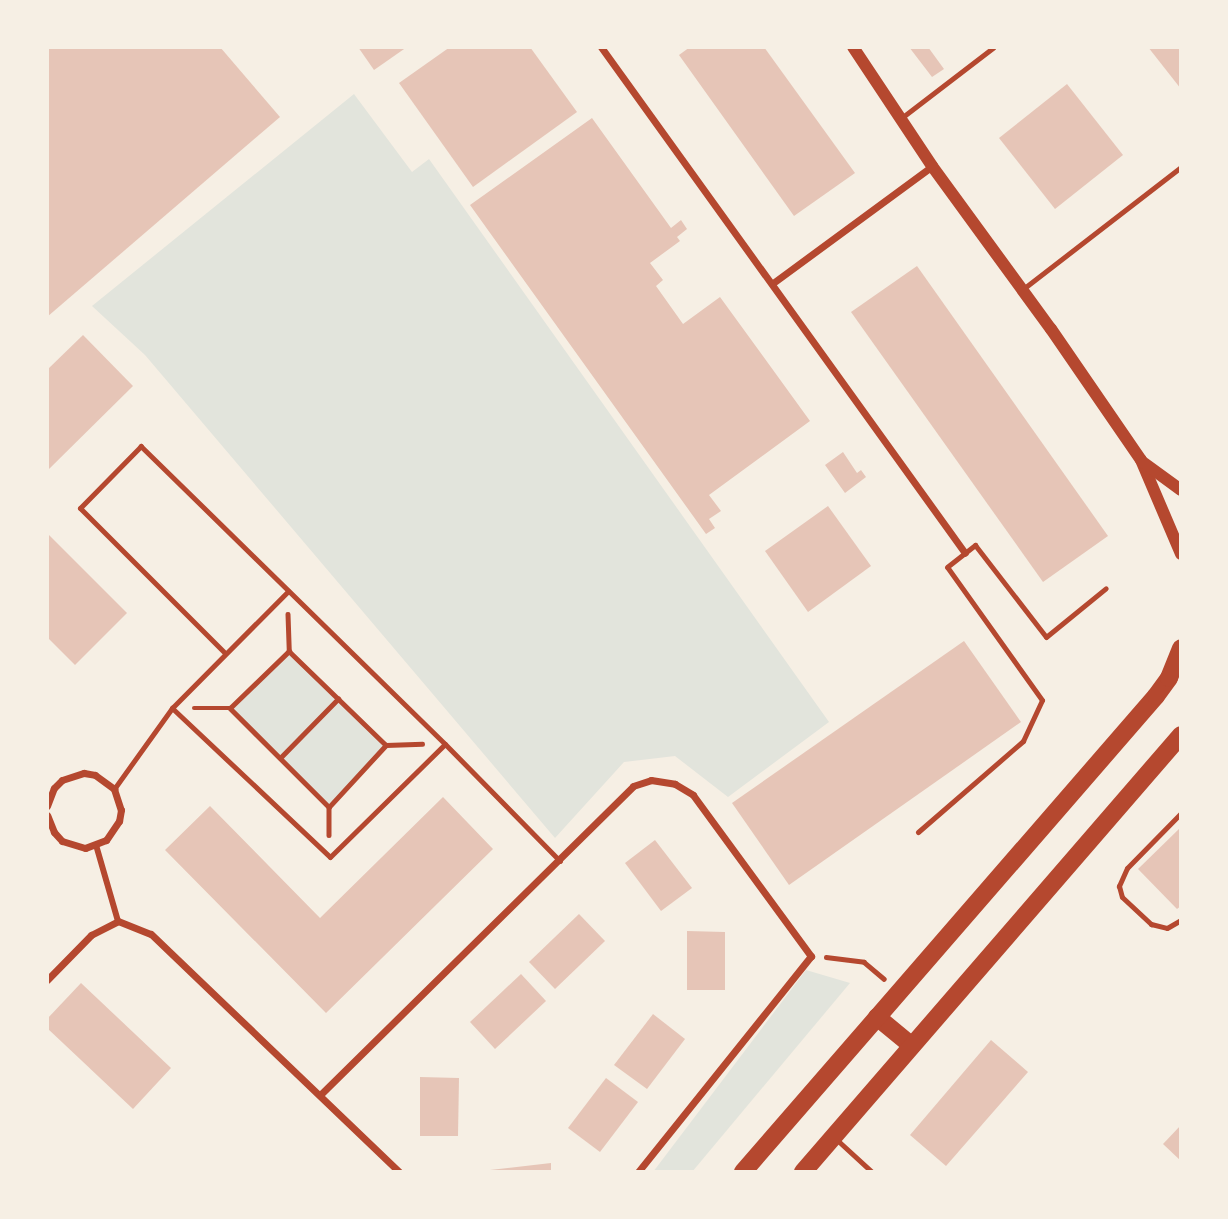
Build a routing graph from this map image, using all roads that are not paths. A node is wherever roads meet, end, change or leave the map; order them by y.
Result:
1 (601, 47) edge
2 (853, 47) edge
3 (994, 47) edge
4 (900, 119) junction
5 (932, 166) junction
6 (1181, 167) edge
7 (774, 283) junction
8 (1023, 289) junction
9 (1141, 460) junction
10 (1181, 490) edge
11 (965, 553) junction
12 (1181, 554) edge
13 (1107, 588) dead end
14 (288, 591) junction
15 (1181, 648) edge
16 (225, 653) junction
17 (173, 708) junction
18 (1181, 735) edge
19 (445, 744) junction
20 (114, 789) junction
21 (48, 801) edge
22 (1181, 813) edge
23 (47, 815) edge
24 (918, 832) dead end
25 (96, 845) junction
26 (560, 861) junction
27 (1181, 920) edge
28 (118, 921) junction
29 (47, 980) edge
30 (877, 1017) junction
31 (912, 1046) junction
32 (321, 1094) junction
33 (834, 1137) junction
34 (399, 1172) edge
35 (638, 1172) edge
36 (743, 1172) edge
37 (803, 1172) edge
38 (872, 1172) edge

1 - 7 street
2 - 4 street
3 - 4 lane
4 - 5 street
5 - 7 street
5 - 8 street
6 - 8 lane
7 - 11 street
8 - 9 street
9 - 10 street
9 - 12 street
11 - 13 lane
11 - 24 lane
14 - 16 lane
14 - 16 lane
14 - 19 lane
15 - 30 main road
16 - 17 lane
17 - 19 lane
17 - 20 lane
18 - 31 main road
19 - 26 lane
20 - 21 street
20 - 25 street
22 - 27 lane
23 - 25 street
25 - 28 street
26 - 32 street
26 - 35 street
28 - 29 street
28 - 32 street
30 - 31 main road
30 - 36 main road
31 - 33 main road
32 - 34 street
33 - 37 main road
33 - 38 lane

